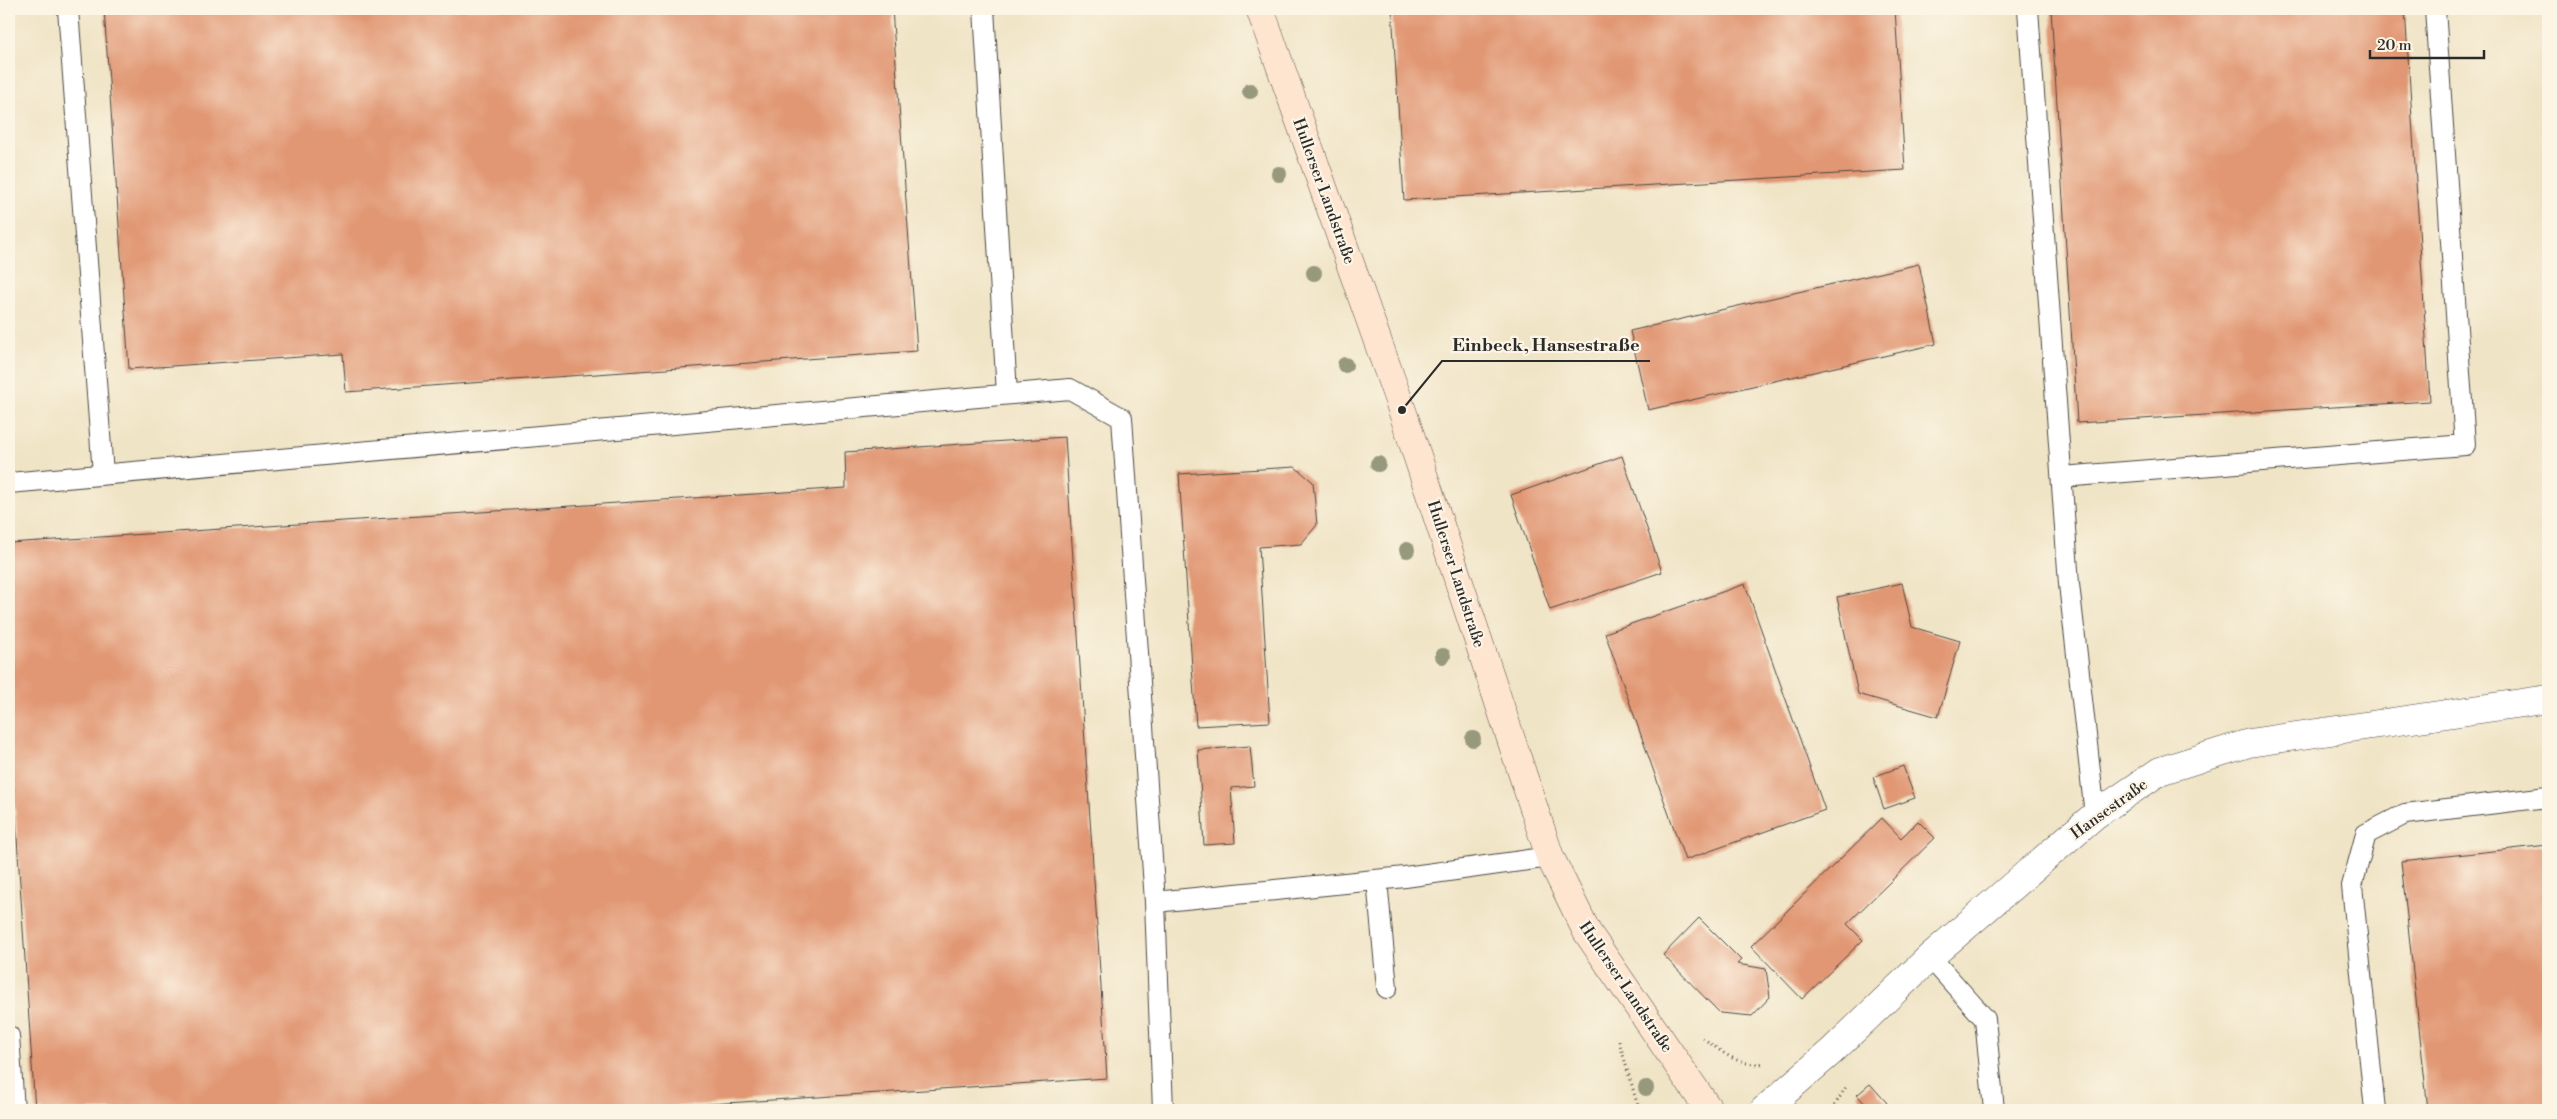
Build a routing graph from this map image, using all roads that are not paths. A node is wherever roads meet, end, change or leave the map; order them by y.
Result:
1 (68, 9) edge
2 (984, 9) edge
3 (1260, 9) edge
4 (2028, 9) edge
5 (2435, 9) edge
6 (1007, 394) junction
7 (103, 474) junction
8 (2062, 477) junction
9 (9, 483) edge
10 (2548, 699) edge
11 (2548, 797) edge
12 (2095, 815) junction
13 (1550, 857) junction
14 (1377, 880) junction
15 (1155, 902) junction
16 (1930, 957) junction
17 (1387, 988) dead end
18 (9, 1036) edge
19 (14, 1110) edge
20 (1163, 1110) edge
21 (1709, 1110) edge
22 (1764, 1110) edge
23 (1994, 1110) edge
24 (2375, 1110) edge

1 - 7 lane
2 - 6 lane
3 - 13 street, Hullerser Landstraße
4 - 8 lane
5 - 8 lane
6 - 7 lane
6 - 15 lane
7 - 9 lane
8 - 12 lane
10 - 12 street, Hansestraße
11 - 24 lane
12 - 16 street, Hansestraße
13 - 14 lane
13 - 21 street, Hullerser Landstraße
14 - 15 lane
14 - 17 lane
15 - 20 lane
16 - 22 street, Hansestraße
16 - 23 lane
18 - 19 lane

